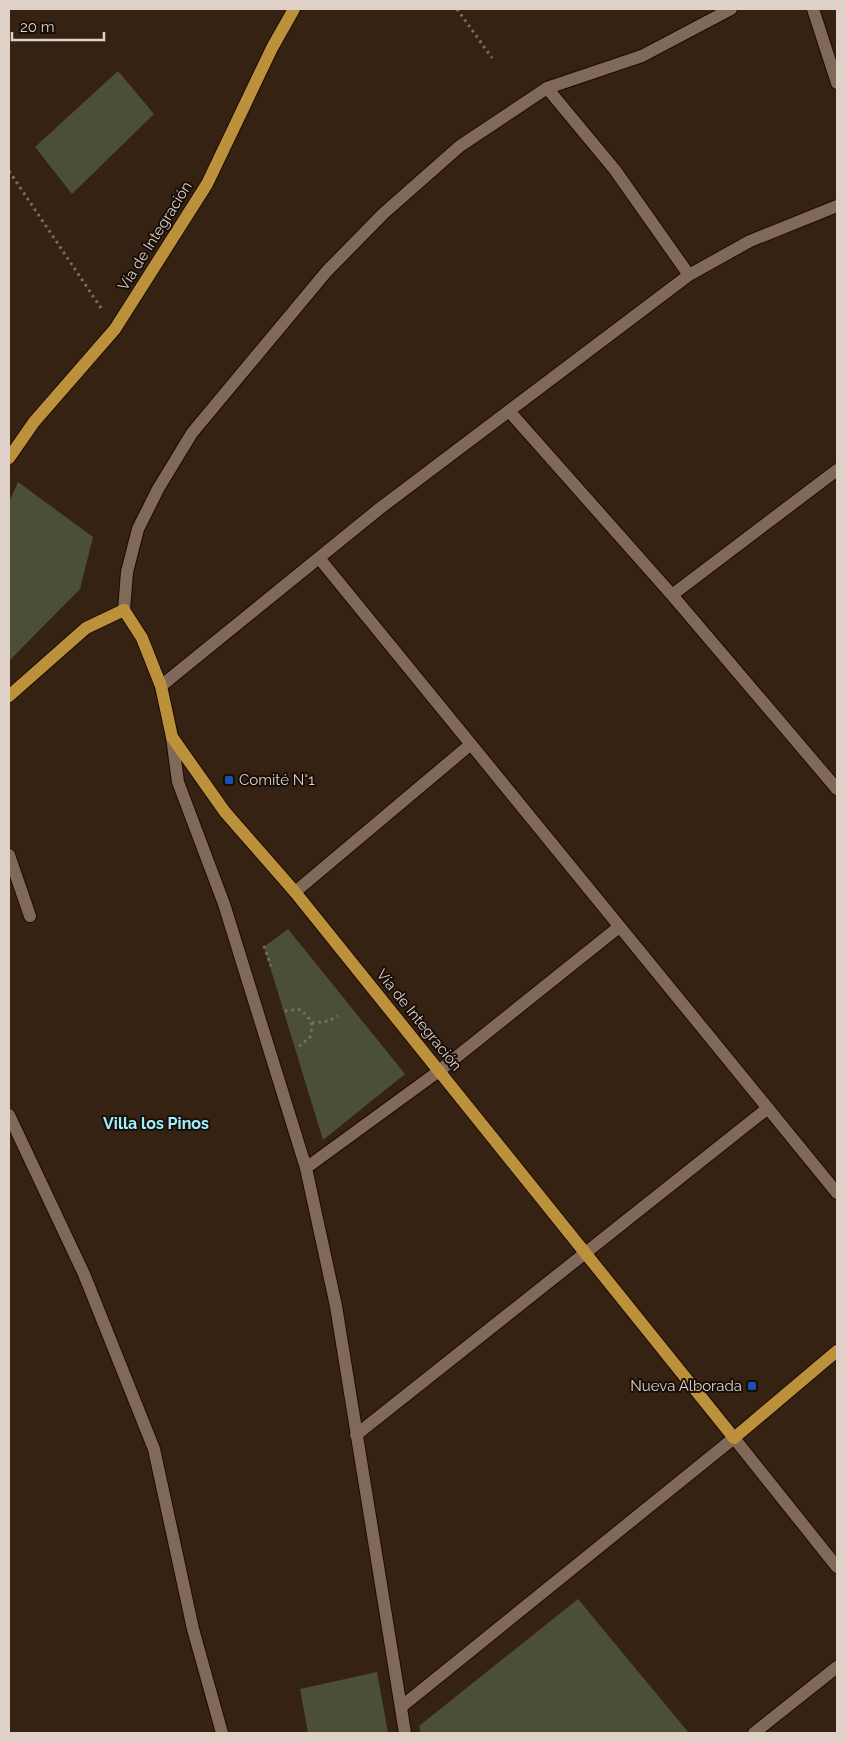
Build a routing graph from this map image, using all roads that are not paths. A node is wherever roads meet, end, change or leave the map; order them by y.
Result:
1 (294, 9) edge
2 (731, 9) edge
3 (813, 9) edge
4 (837, 83) edge
5 (547, 88) junction
6 (837, 206) edge
7 (689, 275) junction
8 (509, 411) junction
9 (9, 458) edge
10 (837, 470) edge
11 (319, 558) junction
12 (672, 596) junction
13 (124, 610) junction
14 (161, 686) junction
15 (9, 696) edge
16 (172, 737) junction
17 (471, 744) junction
18 (837, 788) edge
19 (9, 855) edge
20 (295, 892) junction
21 (30, 916) dead end
22 (619, 927) junction
23 (439, 1072) junction
24 (768, 1108) junction
25 (9, 1115) edge
26 (306, 1168) junction
27 (837, 1193) edge
28 (586, 1251) junction
29 (837, 1351) edge
30 (356, 1435) junction
31 (734, 1438) junction
32 (837, 1567) edge
33 (837, 1667) edge
34 (401, 1706) junction
35 (222, 1733) edge
36 (405, 1733) edge
37 (754, 1733) edge

1 - 9 main road, Vía de Integración
2 - 5 street
3 - 4 street
5 - 7 street
5 - 13 street
6 - 7 street
7 - 8 street
8 - 11 street
8 - 12 street
10 - 12 street
11 - 14 street
11 - 17 street
12 - 18 street
13 - 14 main road, Vía de Integración
13 - 15 main road
14 - 16 main road, Vía de Integración
16 - 20 main road, Vía de Integración
16 - 26 street
17 - 20 street
17 - 22 street
19 - 21 street
20 - 23 main road, Vía de Integración
22 - 23 street
22 - 24 street
23 - 26 street
23 - 28 main road, Vía de Integración
24 - 27 street
24 - 28 street
25 - 35 street
26 - 30 street
28 - 30 street
28 - 31 main road, Vía de Integración
29 - 31 main road
30 - 34 street
31 - 32 street
31 - 34 street
33 - 37 street
34 - 36 street

